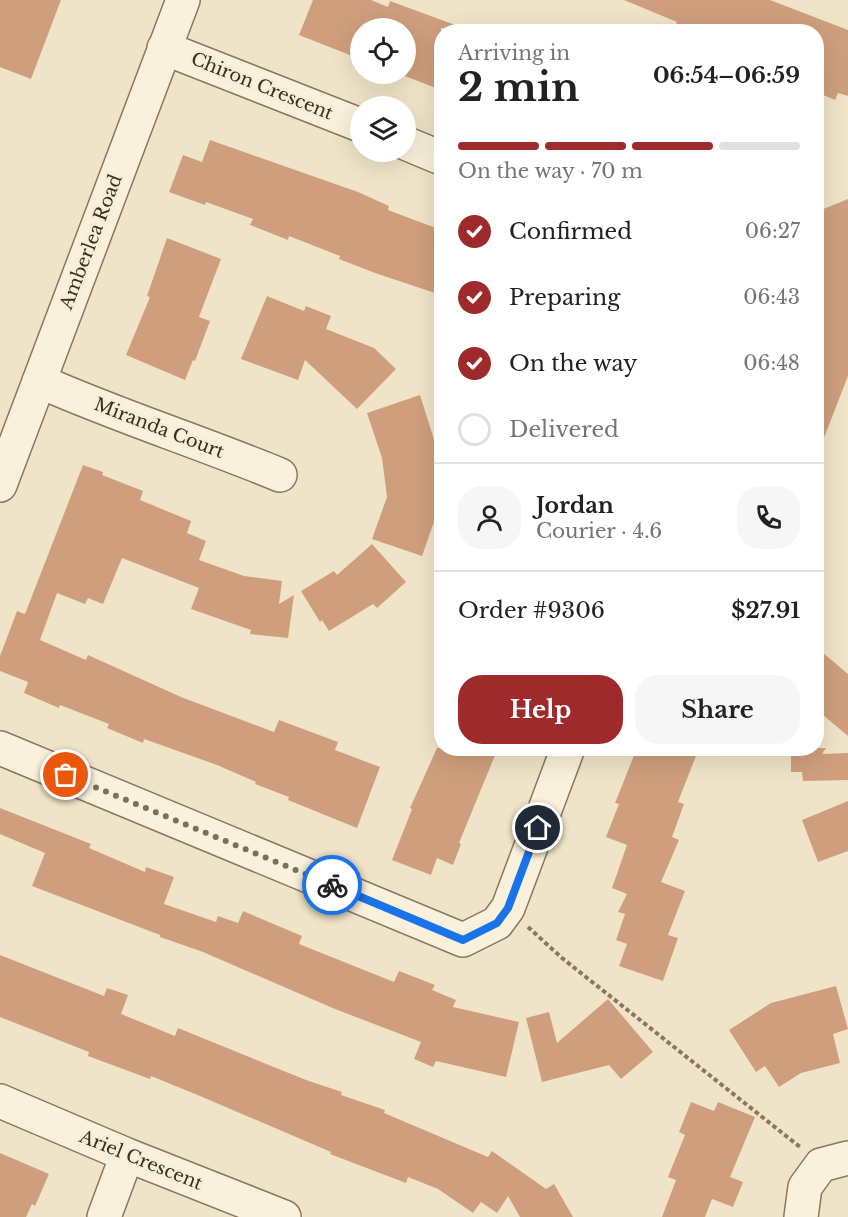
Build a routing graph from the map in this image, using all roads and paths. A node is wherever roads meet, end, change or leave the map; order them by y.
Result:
1 (183, 0) edge
2 (164, 48) junction
3 (350, 121) edge
4 (416, 148) edge
5 (434, 155) edge
6 (39, 381) junction
7 (280, 475) dead end
8 (0, 485) edge
9 (0, 748) edge
10 (565, 756) edge
11 (508, 908) junction
12 (0, 1101) edge
13 (127, 1155) junction
14 (834, 1162) edge
15 (104, 1217) edge
16 (284, 1217) edge
17 (801, 1217) edge

1 - 2 street, Amberlea Road
2 - 3 street, Chiron Crescent
2 - 6 street, Amberlea Road
4 - 5 street
6 - 7 street, Miranda Court
6 - 8 street, Amberlea Road
9 - 11 street
10 - 11 street
11 - 14 path
12 - 13 street, Ariel Crescent
13 - 15 street
13 - 16 street, Ariel Crescent
14 - 17 street

